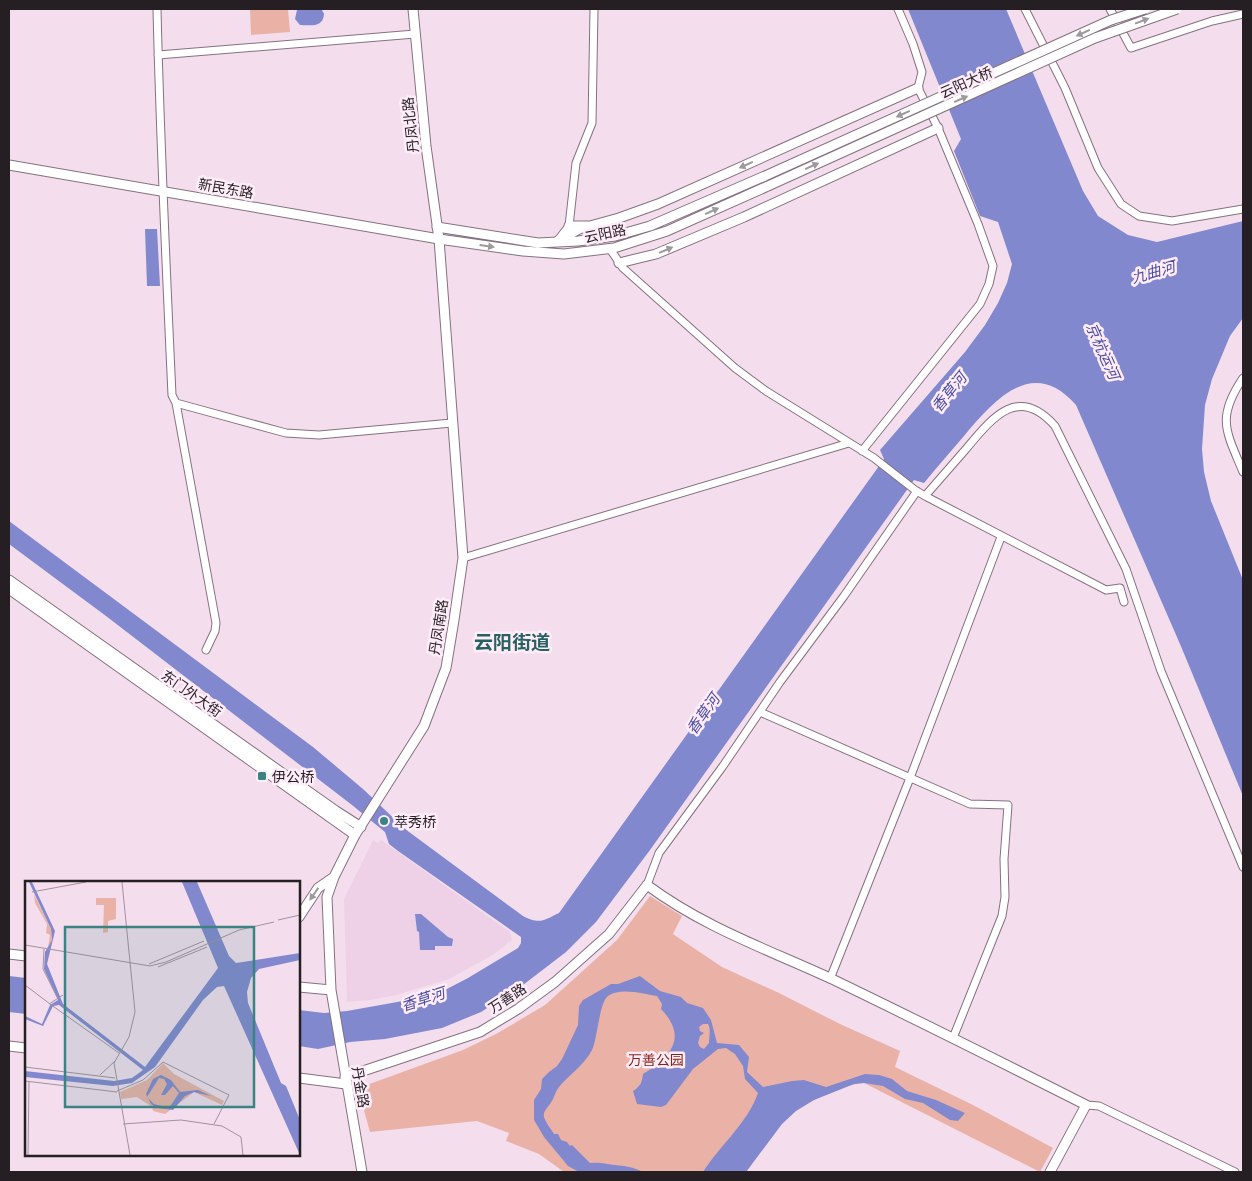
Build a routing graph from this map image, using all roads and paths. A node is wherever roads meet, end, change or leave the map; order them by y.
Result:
1 (157, 9) edge
2 (413, 9) edge
3 (594, 9) edge
4 (898, 9) edge
5 (1025, 9) edge
6 (1110, 9) edge
7 (1145, 9) edge
8 (1177, 9) edge
9 (1243, 14) edge
10 (415, 34) junction
11 (158, 55) junction
12 (918, 88) junction
13 (938, 128) junction
14 (9, 165) edge
15 (765, 176) joint
16 (768, 186) joint
17 (164, 191) junction
18 (1243, 209) edge
19 (569, 226) junction
20 (591, 226) junction
21 (437, 227) junction
22 (626, 233) junction
23 (439, 239) junction
24 (556, 242) junction
25 (610, 248) junction
26 (619, 263) junction
27 (1243, 378) edge
28 (176, 403) junction
29 (452, 423) junction
30 (849, 442) junction
31 (862, 451) junction
32 (1243, 472) edge
33 (916, 491) junction
34 (926, 496) junction
35 (1001, 537) junction
36 (462, 558) junction
37 (9, 580) edge
38 (9, 588) edge
39 (1124, 602) dead end
40 (206, 650) dead end
41 (760, 712) junction
42 (910, 778) junction
43 (358, 831) junction
44 (1243, 867) edge
45 (334, 877) junction
46 (647, 884) junction
47 (300, 915) edge
48 (9, 954) edge
49 (25, 956) edge
50 (830, 979) junction
51 (300, 987) edge
52 (331, 990) junction
53 (953, 1038) junction
54 (9, 1046) edge
55 (25, 1048) edge
56 (300, 1078) edge
57 (346, 1080) junction
58 (1086, 1105) junction
59 (362, 1172) edge
60 (1050, 1172) edge
61 (1235, 1172) edge

1 - 11 street
2 - 10 street, 丹凤北路
3 - 19 street
4 - 12 street
5 - 18 street
6 - 9 street
7 -> 15 street, 云阳大桥, bridge
16 -> 8 street, 云阳大桥, bridge
10 - 11 street
10 - 21 street, 丹凤北路
11 - 17 street
12 - 13 street
12 -> 20 street
26 -> 13 street
13 - 31 street
14 - 17 street, 新民东路
15 - 22 street, 云阳路
25 -> 16 street, 云阳路
17 - 23 street, 新民东路
17 - 28 street
19 - 20 street
19 - 24 street
20 - 22 street
20 - 24 street
21 - 23 street, 丹凤北路
21 - 24 street, 云阳路
22 - 24 street, 云阳路
23 -> 25 street, 云阳路
23 - 29 street, 丹凤南路
25 - 26 street
26 - 30 street
27 - 32 street
28 - 29 street
28 - 40 street
29 - 36 street, 丹凤南路
30 - 31 street
30 - 36 street
31 - 33 street
33 - 34 street
33 - 41 street
34 - 35 street
34 - 44 street
35 - 39 street
35 - 42 street
36 - 43 street, 丹凤南路
37 - 43 street, 东门外大街
38 - 43 street, 东门外大街
41 - 42 street
41 - 46 street
42 - 50 street
42 - 53 street
43 - 45 street, 丹凤南路
45 -> 47 street
45 - 52 street, 丹凤南路
46 - 50 street
46 - 57 street, 万善路
48 - 49 street
50 - 53 street
51 - 52 street
52 - 57 street, 丹金路
53 - 58 street
54 - 55 street
56 - 57 street, 万善路
57 - 59 street, 丹金路
58 - 60 street
58 - 61 street

